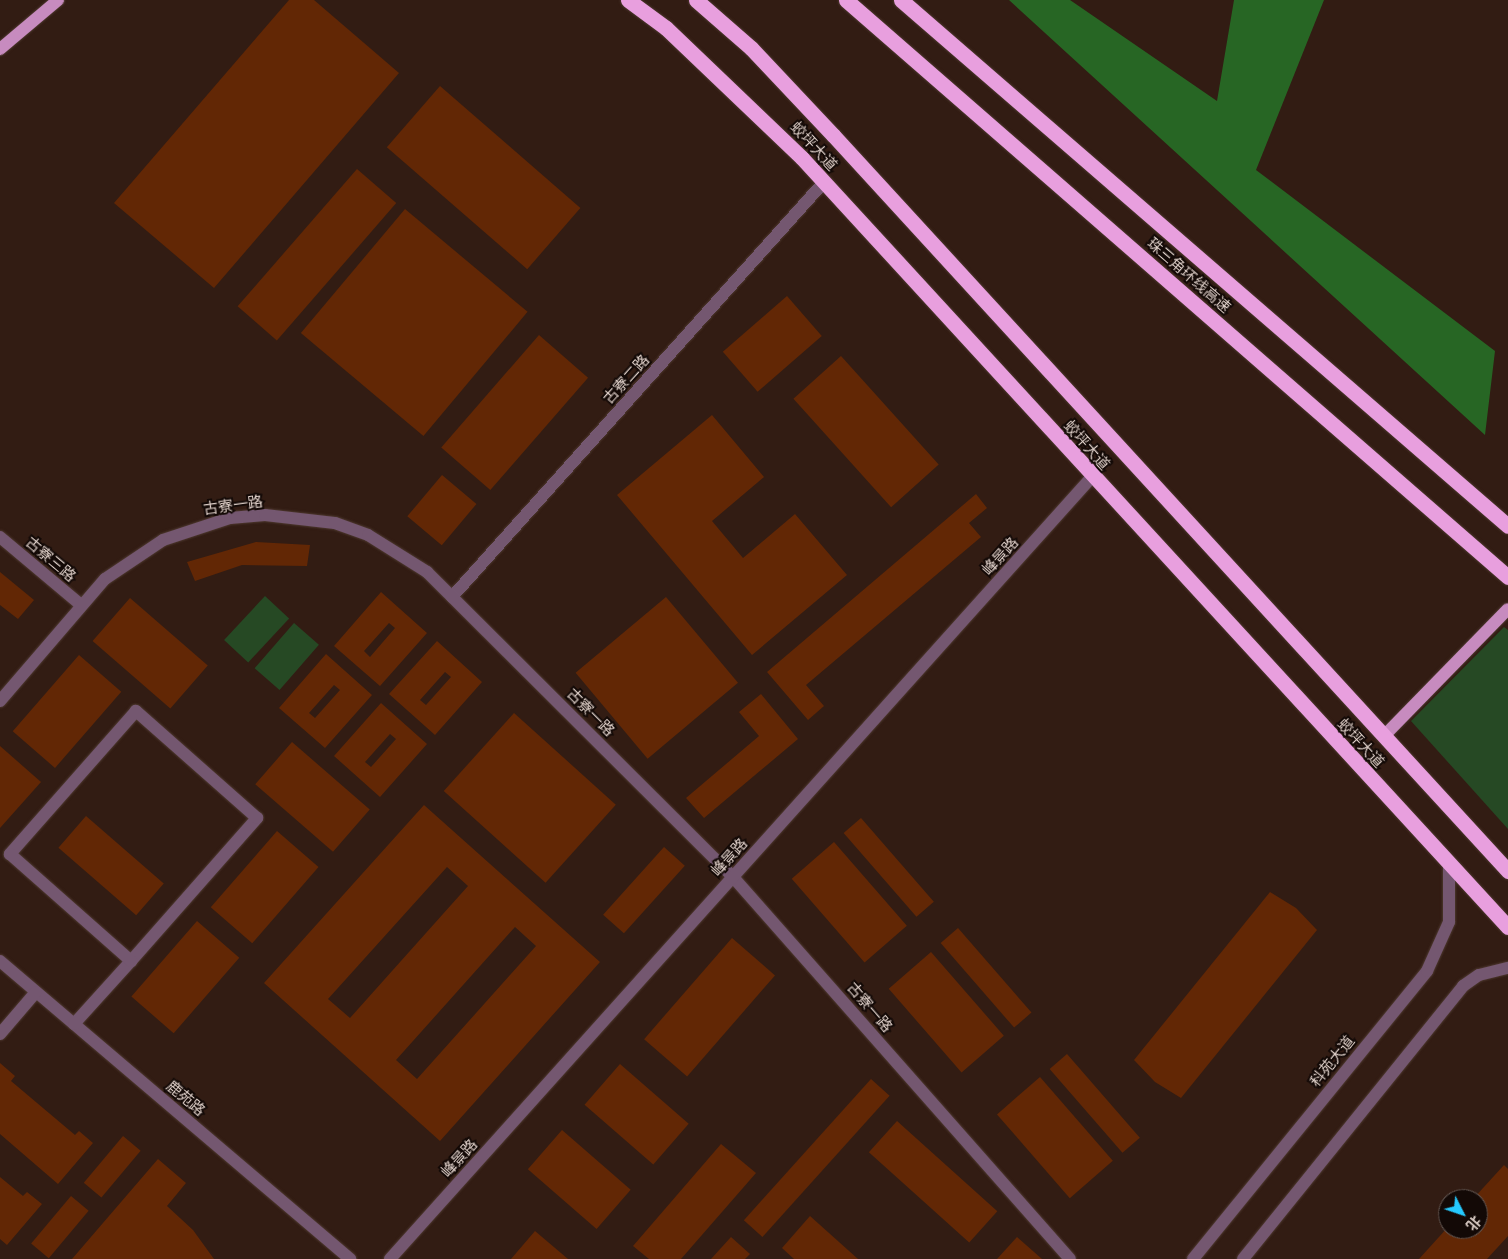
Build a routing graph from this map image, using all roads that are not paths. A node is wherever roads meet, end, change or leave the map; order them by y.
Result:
1 (58, 0) edge
2 (628, 0) edge
3 (696, 0) edge
4 (846, 0) edge
5 (901, 0) edge
6 (0, 49) edge
7 (824, 182) junction
8 (1092, 477) junction
9 (1508, 526) edge
10 (0, 537) edge
11 (1508, 577) edge
12 (452, 597) junction
13 (81, 605) junction
14 (1508, 609) edge
15 (0, 701) edge
16 (1384, 736) junction
17 (1449, 864) junction
18 (1508, 871) edge
19 (733, 876) junction
20 (1508, 927) edge
21 (0, 961) edge
22 (130, 961) junction
23 (1508, 968) edge
24 (36, 992) junction
25 (74, 1024) junction
26 (0, 1034) edge
27 (350, 1259) edge
28 (390, 1259) edge
29 (1070, 1259) edge
30 (1193, 1259) edge
31 (1243, 1259) edge

1 - 6 main road
2 - 7 highway, 蛟坪大道
3 - 16 highway, 蛟坪大道
4 - 11 highway, 珠三角环线高速
5 - 9 highway, 珠三角环线高速
7 - 8 highway, 蛟坪大道
7 - 12 street, 古寮二路
8 - 17 highway, 蛟坪大道
8 - 19 street, 峰景路
10 - 13 street, 古寮三路
12 - 13 street, 古寮一路
12 - 19 street, 古寮一路
13 - 15 street, 古寮一路
14 - 16 main road
16 - 18 highway, 蛟坪大道
17 - 20 highway, 蛟坪大道
17 - 30 street, 科苑大道
19 - 28 street, 峰景路
19 - 29 street, 古寮一路
21 - 24 street, 鹿苑路
22 - 22 street
22 - 25 street
23 - 31 street
24 - 25 street, 鹿苑路
24 - 26 street
25 - 27 street, 鹿苑路

